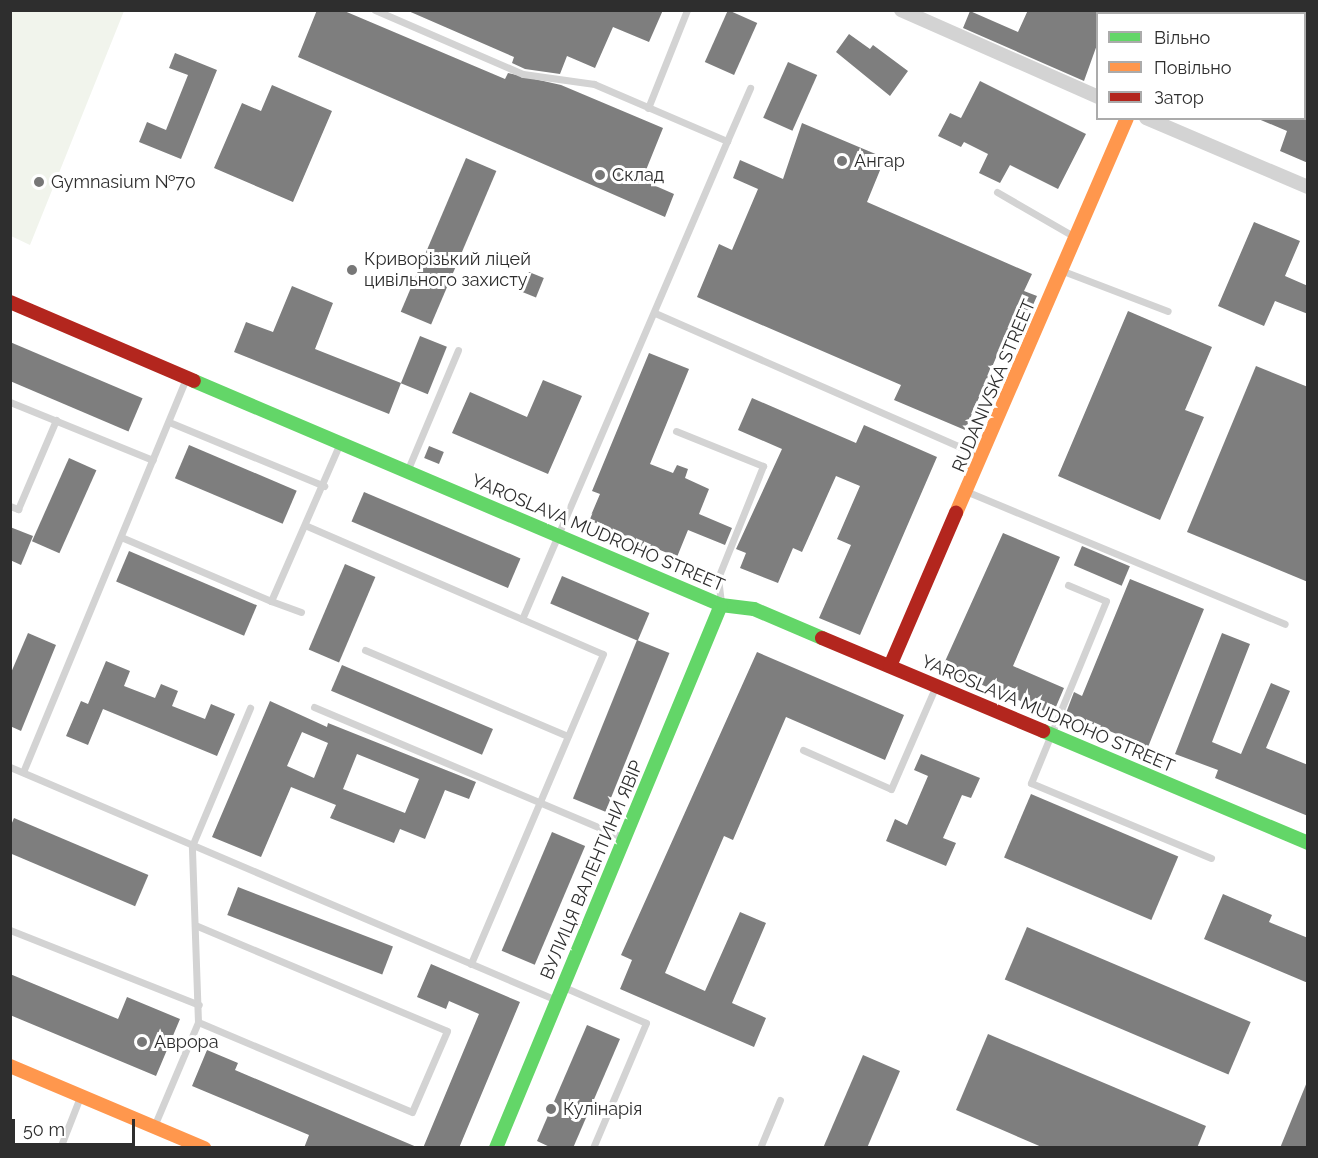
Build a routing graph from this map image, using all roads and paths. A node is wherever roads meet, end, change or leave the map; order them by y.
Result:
1 (375, 10) edge
2 (687, 10) edge
3 (901, 10) edge
4 (750, 87) dead end
5 (1096, 96) edge
6 (648, 108) junction
7 (1126, 120) edge
8 (1151, 120) edge
9 (727, 141) junction
10 (1308, 187) edge
11 (997, 192) dead end
12 (1077, 238) junction
13 (1063, 271) junction
14 (10, 302) edge
15 (1168, 311) dead end
16 (655, 313) junction
17 (458, 350) dead end
18 (186, 377) junction
19 (10, 402) edge
20 (56, 420) junction
21 (169, 422) junction
22 (676, 431) dead end
23 (340, 443) junction
24 (984, 457) junction
25 (153, 460) junction
26 (406, 471) junction
27 (324, 486) junction
28 (968, 492) junction
29 (10, 506) edge
30 (307, 526) junction
31 (121, 537) junction
32 (560, 537) junction
33 (1068, 585) dead end
34 (272, 601) junction
35 (721, 605) junction
36 (302, 612) dead end
37 (522, 620) junction
38 (1285, 624) dead end
39 (365, 650) dead end
40 (890, 666) junction
41 (936, 686) junction
42 (314, 707) dead end
43 (250, 708) dead end
44 (1050, 734) junction
45 (568, 736) junction
46 (802, 750) dead end
47 (10, 767) edge
48 (23, 772) junction
49 (540, 802) junction
50 (625, 838) junction
51 (1308, 843) edge
52 (192, 846) junction
53 (1211, 858) dead end
54 (195, 925) junction
55 (10, 930) edge
56 (471, 964) junction
57 (563, 986) junction
58 (557, 1000) junction
59 (199, 1005) junction
60 (198, 1022) junction
61 (10, 1066) edge
62 (81, 1096) junction
63 (780, 1100) dead end
64 (154, 1126) junction
65 (60, 1148) edge
66 (204, 1148) edge
67 (496, 1148) edge
68 (594, 1148) edge
69 (760, 1148) edge

1 - 6 lane
2 - 6 lane
3 - 5 street
4 - 9 lane
6 - 9 lane
7 - 12 street, RUDANIVSKA STREET
8 - 10 street
9 - 16 lane
11 - 12 lane
12 - 13 street, RUDANIVSKA STREET
13 - 15 lane
13 - 24 street, RUDANIVSKA STREET
14 - 18 street, YAROSLAVA MUDROHO STREET
16 - 24 lane
16 - 32 lane
17 - 26 lane
18 - 21 lane
18 - 23 street, YAROSLAVA MUDROHO STREET
19 - 20 lane
20 - 25 lane
20 - 29 lane
21 - 25 lane
21 - 27 lane
22 - 35 lane
23 - 26 street, YAROSLAVA MUDROHO STREET
23 - 27 lane
24 - 28 street, RUDANIVSKA STREET
25 - 31 lane
26 - 32 street, YAROSLAVA MUDROHO STREET
27 - 30 lane
28 - 38 lane
28 - 40 street, RUDANIVSKA STREET
30 - 34 lane
30 - 37 lane
31 - 34 lane
31 - 48 lane
32 - 35 street, YAROSLAVA MUDROHO STREET
32 - 37 lane
33 - 44 lane
34 - 36 lane
35 - 40 street, YAROSLAVA MUDROHO STREET
35 - 50 street, ВУЛИЦЯ ВАЛЕНТИНИ ЯВІР
37 - 45 lane
39 - 45 lane
40 - 41 street, YAROSLAVA MUDROHO STREET
41 - 44 street, YAROSLAVA MUDROHO STREET
41 - 46 lane
42 - 49 lane
43 - 52 lane
44 - 51 street, YAROSLAVA MUDROHO STREET
44 - 53 lane
45 - 49 lane
47 - 48 lane
48 - 52 lane
49 - 50 lane
49 - 56 lane
50 - 57 street, ВУЛИЦЯ ВАЛЕНТИНИ ЯВІР
52 - 54 lane
52 - 56 lane
54 - 59 lane
54 - 60 lane
55 - 59 lane
56 - 58 lane
57 - 58 street, ВУЛИЦЯ ВАЛЕНТИНИ ЯВІР
57 - 68 lane
58 - 67 street, ВУЛИЦЯ ВАЛЕНТИНИ ЯВІР
59 - 60 lane
60 - 64 lane
61 - 62 street
62 - 64 street
62 - 65 lane
63 - 69 lane
64 - 66 street

